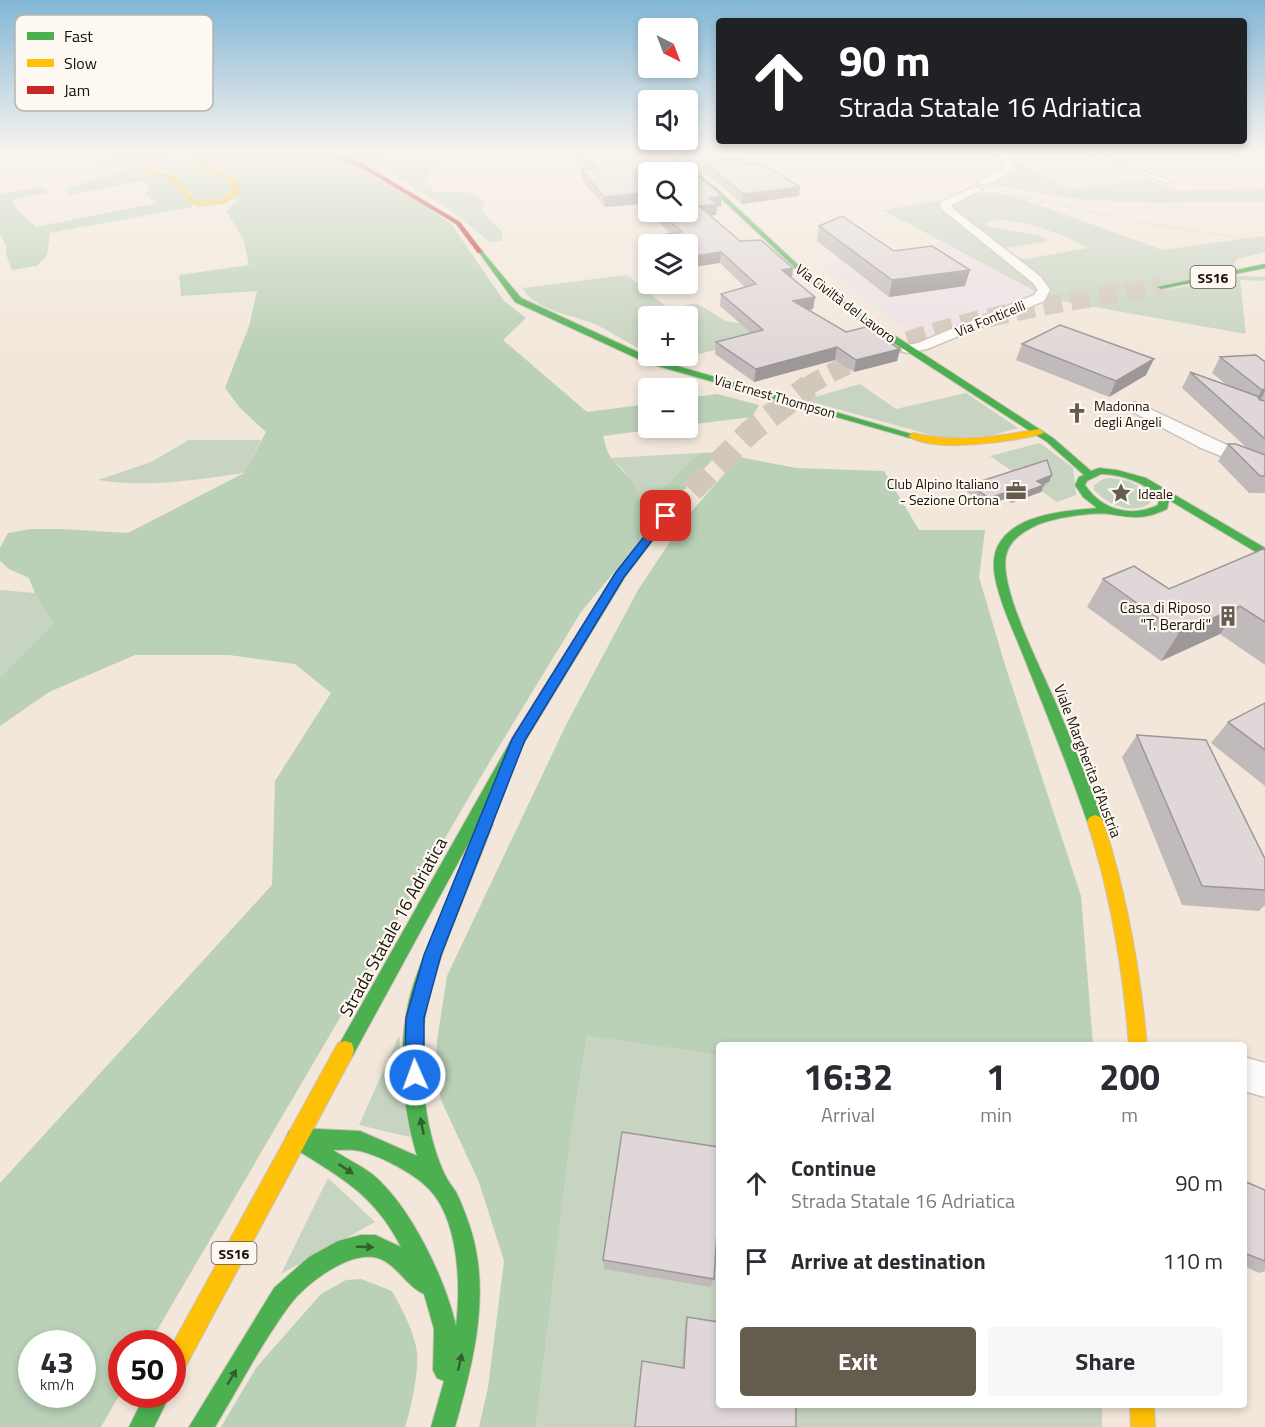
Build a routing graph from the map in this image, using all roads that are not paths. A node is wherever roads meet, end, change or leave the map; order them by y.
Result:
1 (452, 220) edge
2 (747, 220) edge
3 (960, 220) edge
4 (1265, 267) edge
5 (1161, 287) tunnel mouth
6 (908, 349) junction
7 (1135, 407) dead end
8 (1039, 432) junction
9 (1265, 469) edge
10 (1126, 473) junction
11 (1089, 474) junction
12 (1159, 490) junction
13 (1082, 492) junction
14 (1111, 511) junction
15 (1159, 511) junction
16 (666, 516) tunnel mouth
17 (1049, 519) junction
18 (1217, 526) junction
19 (1265, 553) edge
20 (519, 739) junction
21 (1139, 1042) edge
22 (1247, 1075) edge
23 (1265, 1080) edge
24 (296, 1137) junction
25 (437, 1182) junction
26 (434, 1293) junction
27 (186, 1342) edge
28 (151, 1408) edge
29 (1142, 1408) edge
30 (444, 1423) edge
31 (141, 1427) edge
32 (201, 1427) edge
33 (1143, 1427) edge

1 - 8 main road, Via Ernest Thompson
2 - 6 main road, Via Civiltà del Lavoro
3 - 6 street, Via Fonticelli
4 - 5 main road, SS16
6 - 8 main road, Via Civiltà del Lavoro
7 - 9 street
8 - 10 main road, Via Civiltà del Lavoro
8 - 11 main road, Via Civiltà del Lavoro
10 - 11 main road
10 - 12 main road, Via Civiltà del Lavoro
11 - 13 main road
12 - 15 main road
12 - 18 main road, Via Civiltà del Lavoro
13 - 14 main road
13 - 17 main road, Viale Margherita d'Austria
14 - 15 main road, Viale Margherita d'Austria
14 - 17 main road, Viale Margherita d'Austria
15 - 18 main road, Viale Margherita d'Austria
16 - 20 main road, Strada Statale 16 Adriatica / SS16
17 - 21 main road, Viale Margherita d'Austria
18 - 19 main road
20 - 24 main road, Strada Statale 16 Adriatica / SS16
25 -> 20 main road
22 - 23 street
24 - 25 main road
24 -> 26 main road
24 - 27 main road, Strada Statale 16 Adriatica / SS16
30 -> 25 main road
26 - 30 main road
32 -> 26 main road
28 - 31 main road
29 - 33 main road

